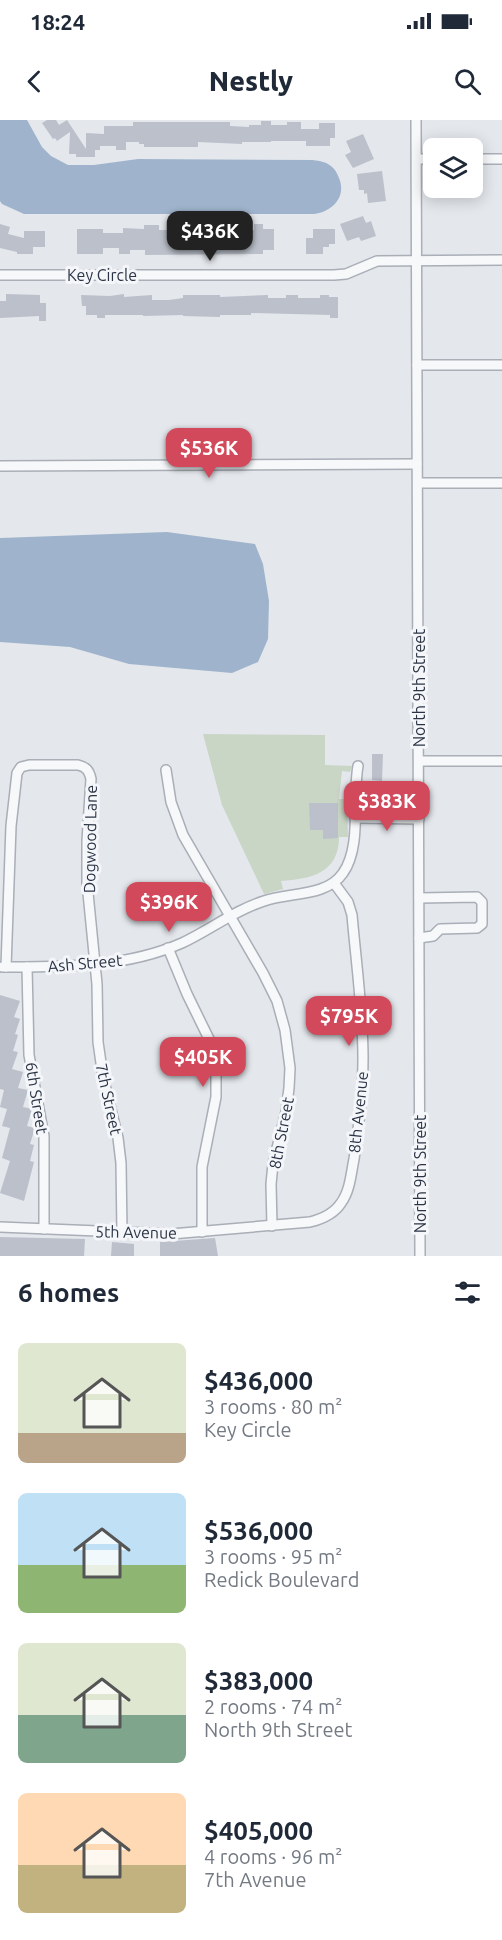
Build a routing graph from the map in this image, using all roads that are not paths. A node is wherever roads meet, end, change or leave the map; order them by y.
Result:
1 (416, 120) edge
2 (417, 159) junction
3 (423, 159) edge
4 (483, 159) edge
5 (502, 159) edge
6 (417, 260) junction
7 (502, 260) edge
8 (0, 275) edge
9 (417, 365) junction
10 (502, 365) edge
11 (417, 464) junction
12 (0, 466) edge
13 (418, 483) junction
14 (502, 483) edge
15 (419, 761) junction
16 (502, 761) edge
17 (358, 766) dead end
18 (166, 770) dead end
19 (355, 818) junction
20 (419, 819) junction
21 (334, 883) junction
22 (419, 898) junction
23 (231, 917) junction
24 (419, 938) junction
25 (168, 948) junction
26 (95, 964) junction
27 (3, 967) edge
28 (27, 967) junction
29 (272, 1226) junction
30 (0, 1227) edge
31 (44, 1229) junction
32 (202, 1232) junction
33 (122, 1233) junction
34 (420, 1256) edge

1 - 2 street, North 9th Street
2 - 3 street
2 - 6 street, North 9th Street
4 - 5 street
6 - 7 street, Key Circle
6 - 8 street, Key Circle
6 - 9 street, North 9th Street
9 - 10 street
9 - 11 street, North 9th Street
11 - 12 street
11 - 13 street, North 9th Street
13 - 14 street
13 - 15 street, North 9th Street
15 - 16 street
15 - 20 street, North 9th Street
17 - 19 street
18 - 23 street, 8th Street
19 - 20 street
19 - 21 street
20 - 22 street, North 9th Street
21 - 23 street, Ash Street
21 - 29 street, 8th Avenue
22 - 24 street, North 9th Street
22 - 24 street
23 - 25 street, Ash Street
23 - 29 street, 8th Street
24 - 34 street, North 9th Street
25 - 26 street, Ash Street
25 - 32 street
26 - 27 street, Dogwood Lane
26 - 28 street, Ash Street
26 - 33 street, 7th Street
27 - 28 street, Ash Street
28 - 31 street, 6th Street
29 - 32 street, 5th Avenue
30 - 31 street, 5th Avenue
31 - 33 street, 5th Avenue
32 - 33 street, 5th Avenue

